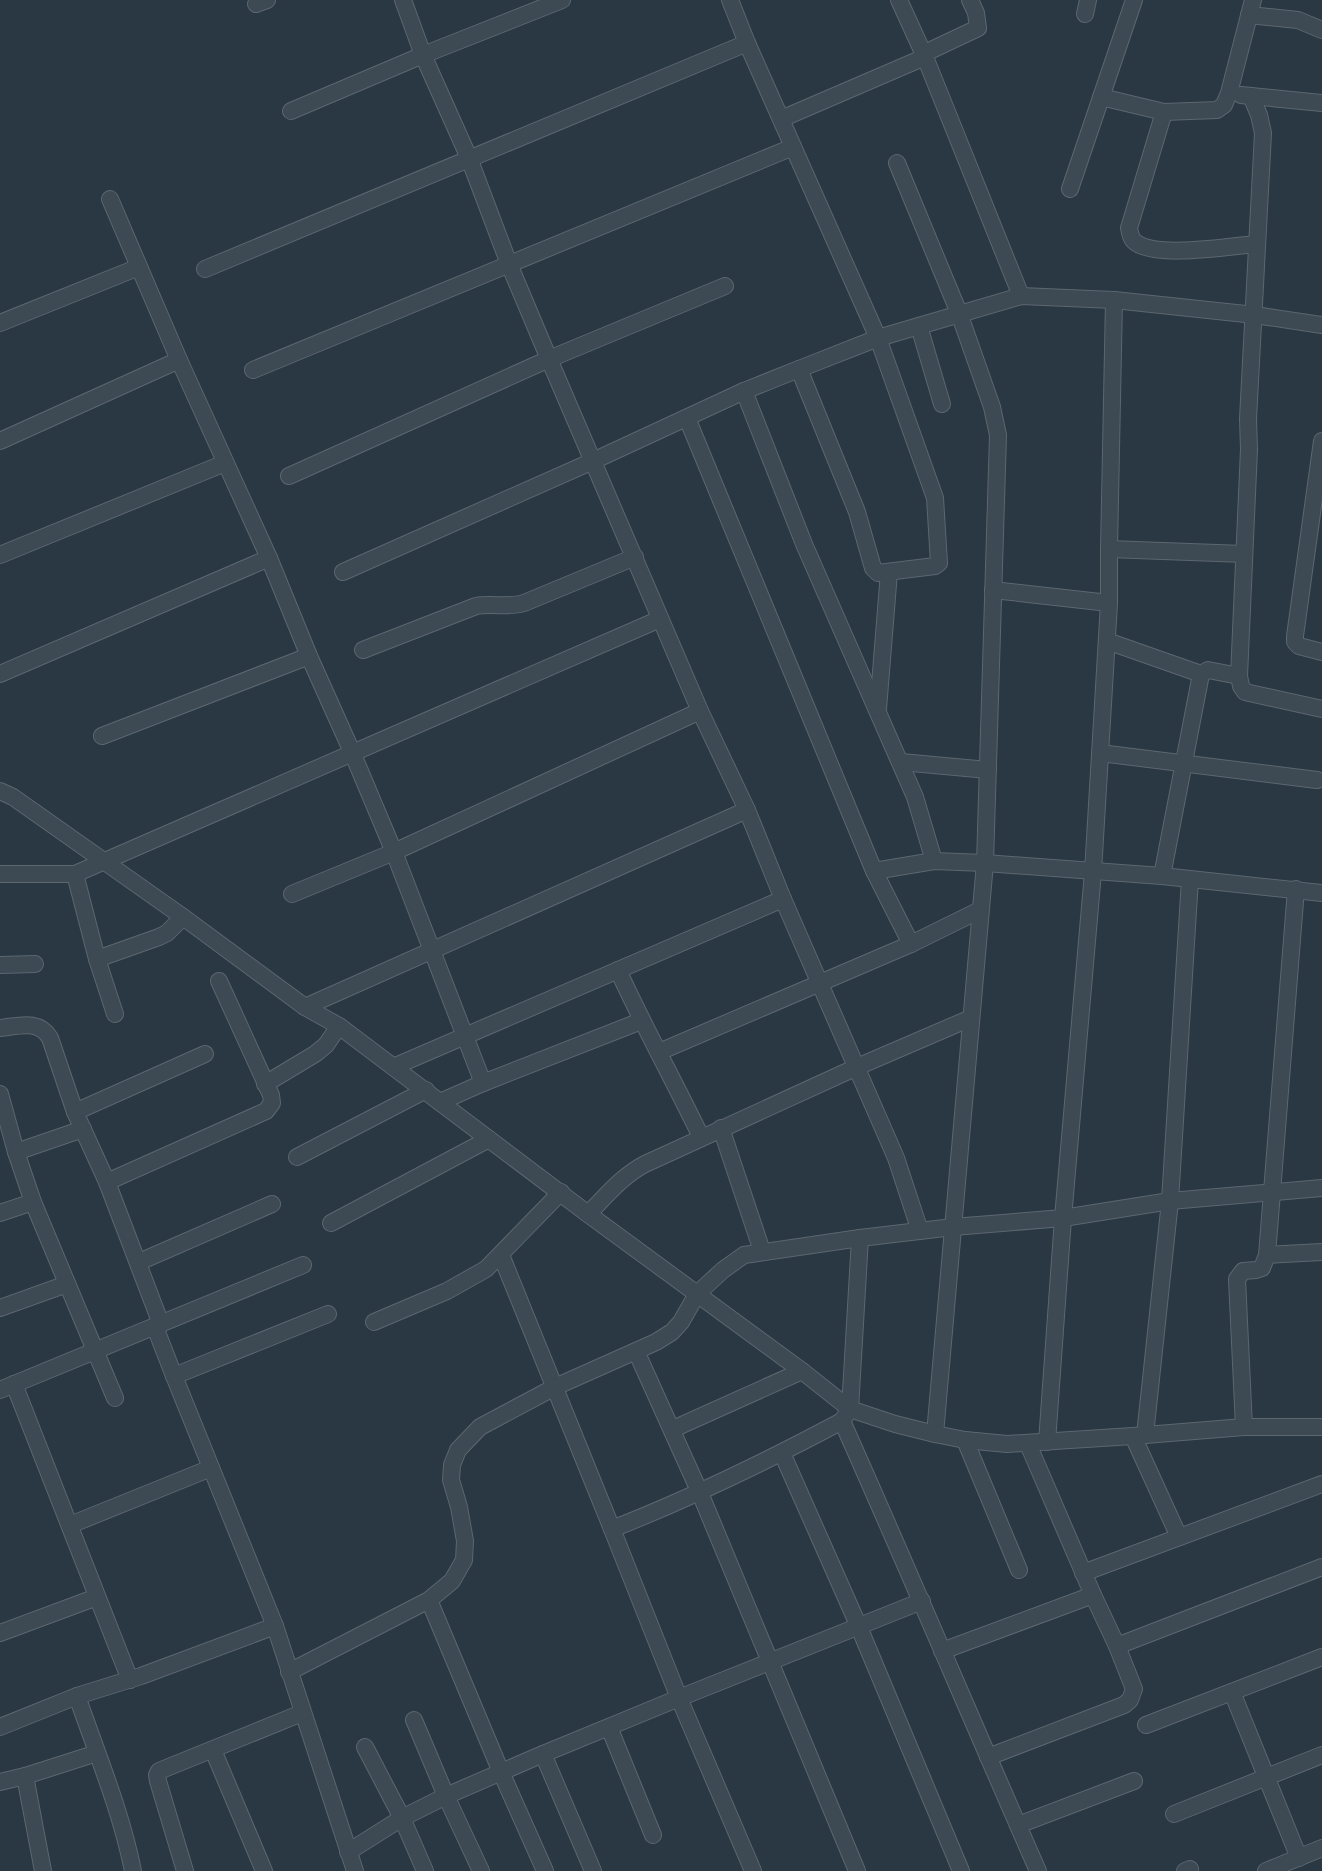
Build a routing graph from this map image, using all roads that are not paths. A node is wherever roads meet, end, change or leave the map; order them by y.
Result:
1 (403, 0) edge
2 (562, 0) edge
3 (900, 0) edge
4 (970, 0) edge
5 (1134, 0) edge
6 (734, 1) edge
7 (1251, 7) edge
8 (1322, 30) edge
9 (747, 43) junction
10 (423, 55) junction
11 (924, 56) junction
12 (1229, 93) junction
13 (1251, 96) junction
14 (1101, 97) junction
15 (1322, 103) edge
16 (291, 111) dead end
17 (1164, 112) junction
18 (781, 119) junction
19 (793, 147) junction
20 (469, 158) junction
21 (897, 163) dead end
22 (1070, 188) dead end
23 (110, 199) dead end
24 (1257, 244) junction
25 (509, 264) junction
26 (139, 267) junction
27 (204, 269) dead end
28 (725, 286) dead end
29 (1021, 296) junction
30 (1114, 300) junction
31 (959, 313) junction
32 (1254, 315) junction
33 (0, 323) edge
34 (1322, 325) edge
35 (919, 326) junction
36 (878, 338) junction
37 (549, 359) junction
38 (179, 360) junction
39 (799, 369) junction
40 (253, 370) dead end
41 (744, 392) junction
42 (942, 404) dead end
43 (687, 418) junction
44 (0, 441) edge
45 (1322, 441) edge
46 (593, 461) junction
47 (225, 463) junction
48 (289, 476) dead end
49 (1109, 549) junction
50 (1244, 554) junction
51 (0, 555) edge
52 (635, 557) junction
53 (269, 558) junction
54 (343, 572) dead end
55 (889, 572) junction
56 (993, 590) junction
57 (1109, 603) junction
58 (660, 619) junction
59 (1107, 641) junction
60 (363, 650) dead end
61 (1322, 652) edge
62 (309, 656) junction
63 (0, 674) edge
64 (1200, 674) junction
65 (1239, 676) junction
66 (1322, 709) edge
67 (700, 711) junction
68 (878, 713) junction
69 (102, 736) dead end
70 (352, 752) junction
71 (1100, 753) junction
72 (901, 762) junction
73 (1184, 763) junction
74 (988, 770) junction
75 (1317, 780) dead end
76 (0, 792) edge
77 (746, 810) junction
78 (394, 852) junction
79 (104, 861) junction
80 (934, 861) junction
81 (985, 863) junction
82 (874, 872) junction
83 (1093, 872) junction
84 (0, 874) edge
85 (75, 874) junction
86 (1162, 876) junction
87 (1190, 879) junction
88 (1296, 889) junction
89 (1322, 893) edge
90 (292, 894) dead end
91 (783, 899) junction
92 (980, 910) junction
93 (183, 917) junction
94 (911, 944) junction
95 (431, 950) junction
96 (97, 959) junction
97 (0, 964) edge
98 (35, 964) dead end
99 (618, 970) junction
100 (219, 981) dead end
101 (820, 983) junction
102 (305, 1007) junction
103 (115, 1014) dead end
104 (971, 1018) junction
105 (641, 1021) junction
106 (340, 1026) junction
107 (0, 1028) edge
108 (465, 1036) junction
109 (660, 1052) junction
110 (205, 1054) dead end
111 (393, 1067) junction
112 (857, 1067) junction
113 (483, 1083) junction
114 (265, 1084) junction
115 (426, 1090) junction
116 (0, 1094) edge
117 (440, 1102) junction
118 (75, 1112) junction
119 (721, 1128) junction
120 (83, 1129) junction
121 (701, 1137) junction
122 (489, 1139) junction
123 (16, 1152) junction
124 (297, 1157) dead end
125 (107, 1182) junction
126 (1322, 1188) edge
127 (561, 1192) junction
128 (1271, 1192) junction
129 (1170, 1201) junction
130 (34, 1202) junction
131 (272, 1204) dead end
132 (0, 1213) edge
133 (588, 1214) junction
134 (1063, 1218) junction
135 (332, 1223) dead end
136 (953, 1227) junction
137 (920, 1231) junction
138 (860, 1238) junction
139 (762, 1251) junction
140 (1322, 1252) edge
141 (502, 1255) junction
142 (1267, 1255) junction
143 (139, 1262) junction
144 (303, 1265) dead end
145 (67, 1284) junction
146 (697, 1294) junction
147 (0, 1308) edge
148 (328, 1314) dead end
149 (374, 1322) dead end
150 (158, 1326) junction
151 (95, 1350) junction
152 (636, 1351) junction
153 (802, 1371) junction
154 (174, 1376) junction
155 (7, 1387) edge
156 (555, 1387) junction
157 (116, 1398) dead end
158 (846, 1415) junction
159 (1322, 1426) edge
160 (1244, 1427) junction
161 (672, 1429) junction
162 (935, 1434) junction
163 (1139, 1436) junction
164 (965, 1440) junction
165 (1047, 1442) junction
166 (1028, 1444) junction
167 (782, 1453) junction
168 (211, 1468) junction
169 (1322, 1484) edge
170 (700, 1493) junction
171 (70, 1525) junction
172 (612, 1529) junction
173 (1180, 1537) junction
174 (1322, 1567) edge
175 (1020, 1570) dead end
176 (1083, 1573) junction
177 (1093, 1595) junction
178 (98, 1597) junction
179 (429, 1600) junction
180 (922, 1601) junction
181 (275, 1626) junction
182 (859, 1627) junction
183 (0, 1633) edge
184 (1117, 1646) junction
185 (942, 1651) junction
186 (1322, 1657) edge
187 (770, 1663) junction
188 (289, 1672) junction
189 (130, 1680) junction
190 (1232, 1692) junction
191 (77, 1696) junction
192 (679, 1698) junction
193 (302, 1713) junction
194 (414, 1720) dead end
195 (1146, 1726) dead end
196 (0, 1727) edge
197 (609, 1727) junction
198 (365, 1748) dead end
199 (213, 1750) junction
200 (97, 1754) junction
201 (543, 1754) junction
202 (1322, 1755) edge
203 (988, 1757) junction
204 (501, 1772) junction
205 (25, 1776) junction
206 (1267, 1777) junction
207 (1134, 1780) dead end
208 (0, 1782) edge
209 (446, 1796) junction
210 (1174, 1814) dead end
211 (402, 1818) junction
212 (1018, 1825) junction
213 (653, 1834) dead end
214 (1322, 1848) edge
215 (348, 1852) junction
216 (1299, 1858) junction
217 (43, 1871) edge
218 (133, 1871) edge
219 (185, 1871) edge
220 (264, 1871) edge
221 (355, 1871) edge
222 (425, 1871) edge
223 (481, 1871) edge
224 (545, 1871) edge
225 (594, 1871) edge
226 (753, 1871) edge
227 (857, 1871) edge
228 (961, 1871) edge
229 (1038, 1871) edge
230 (1266, 1871) edge

1 - 10 street
2 - 10 street
3 - 11 street
4 - 11 street
5 - 14 street
6 - 9 street
7 - 8 street
7 - 12 street
9 - 18 street
9 - 20 street
10 - 16 street
10 - 20 street
11 - 18 street
11 - 29 street
12 - 13 street
12 - 17 street
13 - 15 street
13 - 24 street
14 - 17 street
14 - 22 street
17 - 24 street
18 - 19 street
19 - 25 street
19 - 36 street
20 - 25 street
20 - 27 street
21 - 31 street
23 - 26 street
24 - 32 street
25 - 37 street
25 - 40 street
26 - 33 street
26 - 38 street
28 - 37 street
29 - 30 street
29 - 31 street
30 - 32 street
30 - 49 street
31 - 35 street
31 - 56 street
32 - 34 street
32 - 50 street
35 - 36 street
35 - 42 street
36 - 39 street
36 - 55 street
37 - 46 street
37 - 48 street
38 - 44 street
38 - 47 street
39 - 41 street
39 - 55 street
41 - 43 street
41 - 68 street
43 - 46 street
43 - 82 street
45 - 61 street
46 - 52 street
46 - 54 street
47 - 51 street
47 - 53 street
49 - 50 street
49 - 57 street
50 - 65 street
52 - 58 street
52 - 60 street
53 - 62 street
53 - 63 street
55 - 68 street
56 - 57 street
56 - 74 street
57 - 59 street
58 - 67 street
58 - 70 street
59 - 64 street
59 - 71 street
62 - 69 street
62 - 70 street
64 - 65 street
64 - 73 street
65 - 66 street
67 - 77 street
67 - 78 street
68 - 72 street
70 - 78 street
70 - 79 street
71 - 73 street
71 - 83 street
72 - 74 street
72 - 80 street
73 - 75 street
73 - 86 street
74 - 81 street
76 - 79 street
77 - 91 street
77 - 95 street
78 - 90 street
78 - 95 street
79 - 85 street
79 - 93 street
80 - 81 street
80 - 82 street
81 - 83 street
81 - 92 street
82 - 94 street
83 - 86 street
83 - 134 street
84 - 85 street
85 - 96 street
86 - 87 street
87 - 88 street
87 - 129 street
88 - 89 street
88 - 128 street
91 - 99 street
91 - 101 street
92 - 94 street
92 - 104 street
93 - 96 street
93 - 102 street
94 - 101 street
95 - 102 street
95 - 108 street
96 - 103 street
97 - 98 street
99 - 105 street
99 - 108 street
100 - 114 street
101 - 109 street
101 - 112 street
102 - 106 street
104 - 112 street
104 - 136 street
105 - 109 street
105 - 113 street
106 - 111 street
106 - 114 street
107 - 118 street
108 - 111 street
108 - 113 street
109 - 121 street
110 - 118 street
111 - 115 street
112 - 119 street
112 - 137 street
113 - 117 street
114 - 125 street
115 - 117 street
115 - 124 street
116 - 123 street
117 - 122 street
118 - 120 street
119 - 121 street
119 - 139 street
120 - 123 street
120 - 125 street
121 - 133 street
122 - 127 street
122 - 135 street
123 - 130 street
125 - 143 street
126 - 128 street
127 - 133 street
127 - 141 street
128 - 129 street
128 - 142 street
129 - 134 street
129 - 163 street
130 - 132 street
130 - 145 street
131 - 143 street
133 - 146 street
134 - 136 street
134 - 165 street
136 - 137 street
136 - 162 street
137 - 138 street
138 - 139 street
138 - 158 street
139 - 146 street
140 - 142 street
141 - 149 street
141 - 156 street
142 - 160 street
143 - 150 street
144 - 150 street
145 - 147 street
145 - 151 street
146 - 152 street
146 - 153 street
148 - 154 street
150 - 151 street
150 - 154 street
151 - 155 street
151 - 157 street
152 - 156 street
152 - 161 street
153 - 158 street
153 - 161 street
154 - 168 street
155 - 171 street
156 - 172 street
156 - 179 street
158 - 162 street
158 - 167 street
158 - 180 street
159 - 160 street
160 - 163 street
161 - 170 street
162 - 164 street
163 - 165 street
163 - 173 street
164 - 166 street
164 - 175 street
165 - 166 street
166 - 176 street
167 - 170 street
167 - 182 street
168 - 171 street
168 - 181 street
169 - 173 street
170 - 172 street
170 - 187 street
171 - 178 street
172 - 192 street
173 - 176 street
174 - 184 street
176 - 177 street
177 - 184 street
177 - 185 street
178 - 183 street
178 - 189 street
179 - 188 street
179 - 204 street
180 - 182 street
180 - 185 street
181 - 188 street
181 - 189 street
182 - 187 street
182 - 228 street
184 - 203 street
185 - 203 street
186 - 190 street
187 - 192 street
187 - 227 street
188 - 193 street
189 - 191 street
190 - 195 street
190 - 206 street
191 - 196 street
191 - 200 street
192 - 197 street
192 - 226 street
193 - 199 street
193 - 215 street
194 - 209 street
197 - 201 street
197 - 213 street
198 - 211 street
199 - 219 street
199 - 220 street
200 - 205 street
200 - 218 street
201 - 204 street
201 - 225 street
202 - 206 street
203 - 212 street
204 - 209 street
204 - 224 street
205 - 208 street
205 - 217 street
206 - 210 street
206 - 216 street
207 - 212 street
209 - 211 street
209 - 223 street
211 - 215 street
211 - 222 street
212 - 229 street
214 - 216 street
215 - 221 street
216 - 230 street

